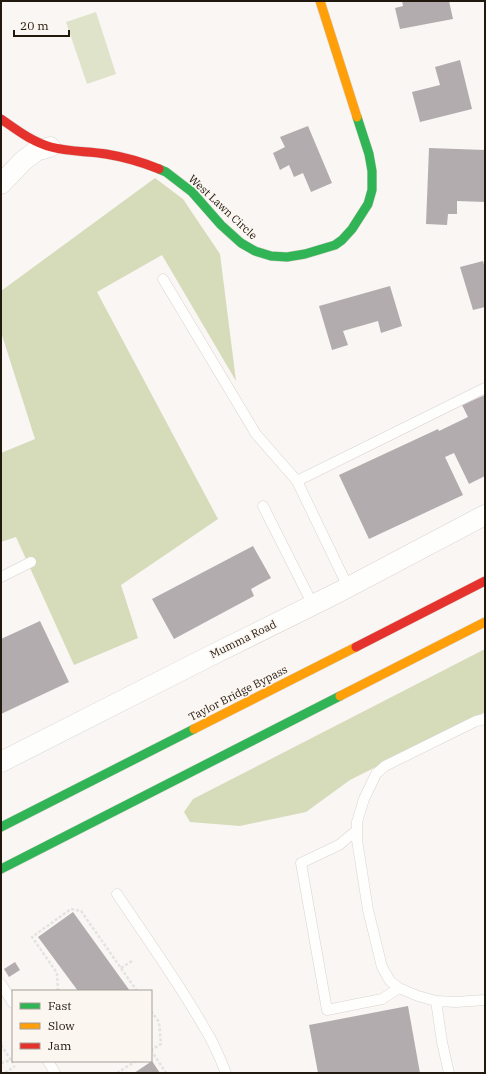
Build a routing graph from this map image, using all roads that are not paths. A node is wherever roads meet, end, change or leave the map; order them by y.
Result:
1 (320, 1) edge
2 (1, 119) edge
3 (50, 147) junction
4 (1, 172) edge
5 (1, 176) edge
6 (1, 184) edge
7 (163, 279) dead end
8 (485, 388) edge
9 (297, 481) junction
10 (263, 506) dead end
11 (485, 515) edge
12 (31, 562) dead end
13 (1, 578) edge
14 (485, 581) edge
15 (348, 587) junction
16 (313, 605) junction
17 (485, 622) edge
18 (485, 719) edge
19 (1, 762) edge
20 (1, 827) edge
21 (357, 830) junction
22 (1, 869) edge
23 (117, 894) dead end
24 (1, 984) edge
25 (399, 988) junction
26 (436, 1001) junction
27 (12, 1002) edge
28 (484, 1002) edge
29 (49, 1062) edge
30 (55, 1073) edge
31 (226, 1073) edge
32 (449, 1073) edge

1 - 3 main road, West Lawn Circle
2 - 3 main road, West Lawn Circle
3 - 6 street
4 - 5 street
7 - 9 lane
8 - 9 lane
9 - 15 lane
10 - 16 lane
11 - 15 street, Mumma Road
12 - 13 lane
14 - 20 main road, Taylor Bridge Bypass
15 - 16 street, Mumma Road
16 - 19 street, Mumma Road
17 - 22 main road
18 - 21 lane
21 - 25 lane
21 - 25 lane
23 - 31 lane
24 - 27 lane
25 - 26 lane
26 - 28 lane
26 - 32 lane
29 - 30 lane

